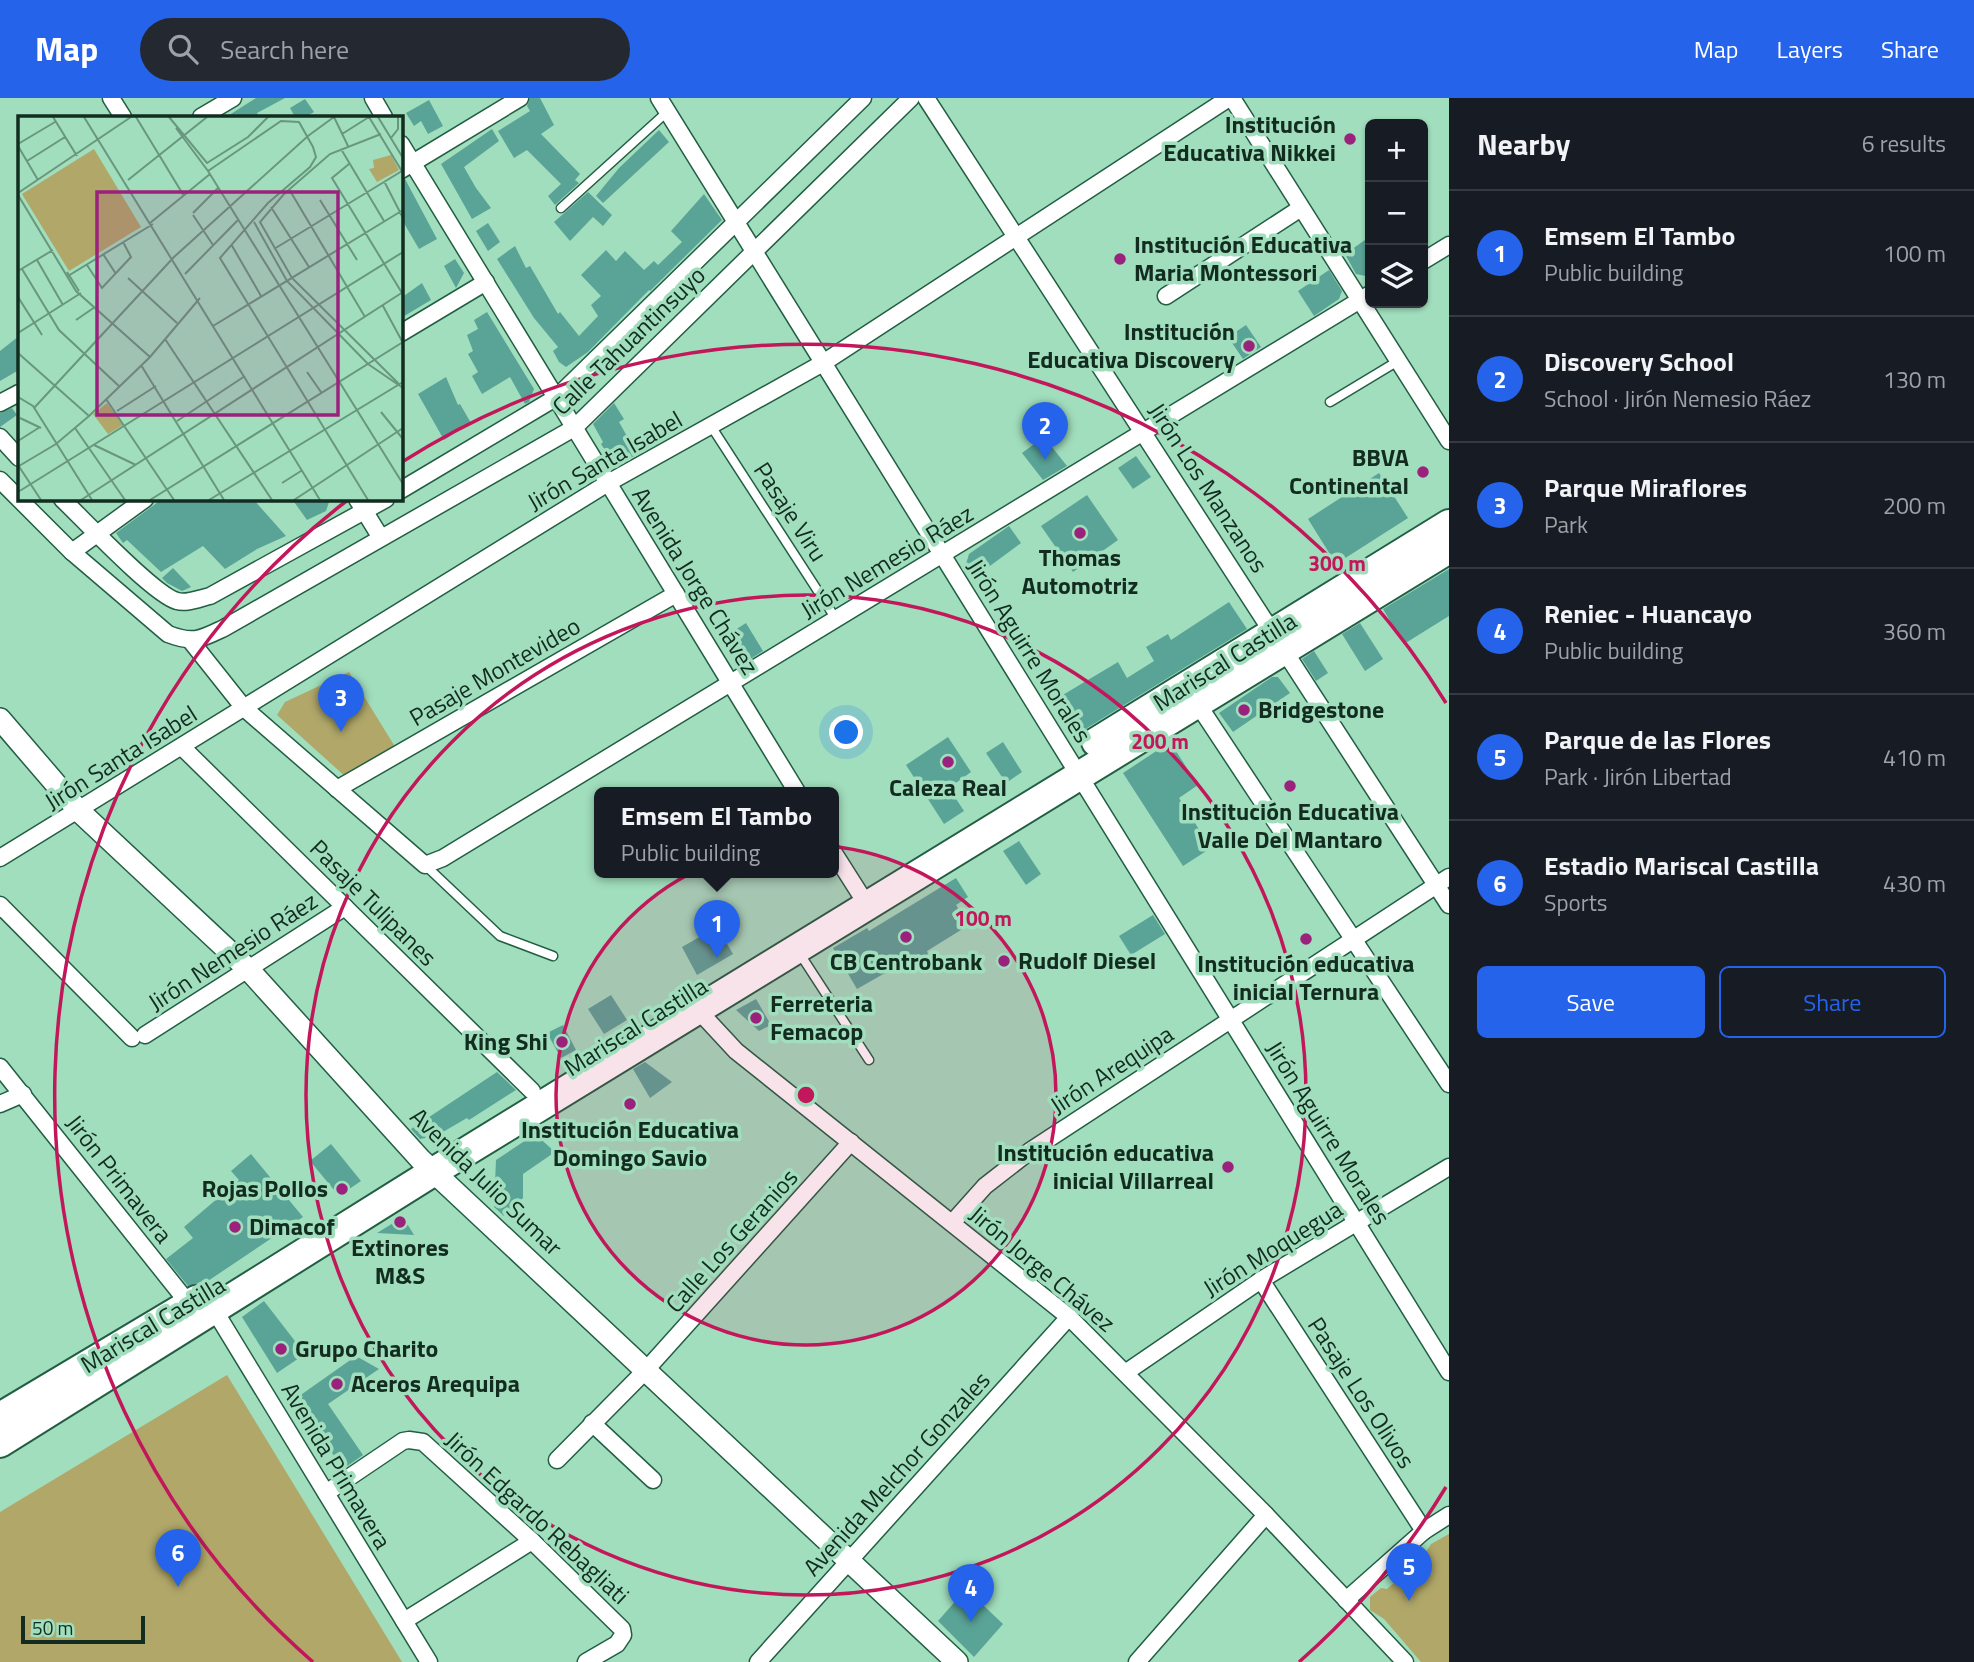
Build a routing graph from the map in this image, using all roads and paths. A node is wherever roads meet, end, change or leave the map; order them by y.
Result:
1 (111, 98) edge
2 (233, 98) edge
3 (373, 98) edge
4 (520, 98) edge
5 (863, 98) edge
6 (911, 98) edge
7 (926, 98) edge
8 (1231, 98) edge
9 (663, 105) edge
10 (122, 116) edge
11 (203, 116) edge
12 (383, 116) edge
13 (402, 148) edge
14 (407, 167) edge
15 (561, 208) dead end
16 (1301, 208) junction
17 (735, 221) junction
18 (1017, 237) junction
19 (1449, 245) edge
20 (754, 252) junction
21 (1428, 258) edge
22 (486, 282) junction
23 (1166, 296) dead end
24 (1365, 297) edge
25 (1371, 308) edge
26 (402, 332) edge
27 (1398, 361) junction
28 (823, 363) junction
29 (18, 394) edge
30 (557, 397) junction
31 (1330, 402) dead end
32 (0, 403) edge
33 (711, 426) junction
34 (574, 428) junction
35 (1144, 432) junction
36 (0, 437) edge
37 (1449, 441) edge
38 (18, 457) edge
39 (0, 480) edge
40 (608, 483) junction
41 (402, 489) edge
42 (18, 498) edge
43 (20, 500) edge
44 (63, 500) edge
45 (144, 500) edge
46 (382, 500) edge
47 (361, 505) edge
48 (1449, 524) edge
49 (97, 532) junction
50 (381, 538) junction
51 (1449, 549) edge
52 (72, 552) junction
53 (942, 555) junction
54 (676, 594) junction
55 (836, 619) junction
56 (190, 640) junction
57 (1280, 641) junction
58 (731, 683) junction
59 (1197, 703) junction
60 (244, 708) junction
61 (0, 719) edge
62 (182, 747) junction
63 (1075, 767) junction
64 (794, 787) edge
65 (337, 789) junction
66 (79, 811) junction
67 (0, 858) edge
68 (839, 861) edge
69 (425, 865) junction
70 (1443, 881) edge
71 (862, 897) junction
72 (0, 905) edge
73 (1449, 905) edge
74 (345, 907) junction
75 (1353, 939) junction
76 (796, 948) junction
77 (554, 956) dead end
78 (249, 970) junction
79 (693, 1002) junction
80 (1231, 1020) junction
81 (869, 1060) dead end
82 (0, 1067) edge
83 (1449, 1084) edge
84 (532, 1091) junction
85 (23, 1094) junction
86 (0, 1104) edge
87 (851, 1142) junction
88 (427, 1166) junction
89 (1449, 1167) edge
90 (952, 1223) junction
91 (1357, 1223) junction
92 (1261, 1280) junction
93 (202, 1307) junction
94 (1069, 1317) junction
95 (646, 1370) junction
96 (1449, 1372) edge
97 (1125, 1373) junction
98 (0, 1417) edge
99 (592, 1423) junction
100 (0, 1443) edge
101 (556, 1460) dead end
102 (653, 1480) dead end
103 (326, 1493) junction
104 (1449, 1515) edge
105 (1266, 1516) junction
106 (1423, 1531) junction
107 (532, 1541) junction
108 (850, 1560) junction
109 (1346, 1600) junction
110 (404, 1621) junction
111 (429, 1662) edge
112 (586, 1662) edge
113 (758, 1662) edge
114 (957, 1662) edge
115 (1137, 1662) edge
116 (1405, 1662) edge

1 - 10 street
2 - 11 street
3 - 12 street
4 - 14 street
5 - 17 street, Calle Tahuantinsuyo
6 - 20 street, Calle Tahuantinsuyo
7 - 18 street, Jirón Los Manzanos
8 - 16 street
8 - 18 street, Jirón Santa Isabel
9 - 15 lane
9 - 17 street, Jirón Aguirre Morales
13 - 14 street, Avenida Jorge Chávez
14 - 22 street, Avenida Jorge Chávez
16 - 23 street
16 - 24 street
17 - 20 street, Jirón Aguirre Morales
17 - 30 street, Calle Tahuantinsuyo
18 - 28 street, Jirón Santa Isabel
18 - 35 street, Jirón Los Manzanos
19 - 21 street
20 - 28 street, Jirón Aguirre Morales
20 - 34 street, Calle Tahuantinsuyo
22 - 26 street
22 - 30 street, Avenida Jorge Chávez
24 - 35 street, Jirón Nemesio Ráez
25 - 27 street
27 - 31 lane
27 - 37 street
28 - 33 street, Jirón Santa Isabel
28 - 53 street, Jirón Aguirre Morales
29 - 32 street
30 - 34 street, Avenida Jorge Chávez
30 - 41 street, Calle Tahuantinsuyo
33 - 40 street, Jirón Santa Isabel
33 - 55 lane, Pasaje Viru
34 - 40 street, Avenida Jorge Chávez
34 - 50 street, Calle Tahuantinsuyo
35 - 53 street, Jirón Nemesio Ráez
35 - 57 street, Jirón Los Manzanos
36 - 38 street
39 - 42 street
40 - 54 street, Avenida Jorge Chávez
40 - 60 street, Jirón Santa Isabel
43 - 52 street
44 - 49 street
45 - 49 street
46 - 47 street
47 - 49 street
47 - 50 street
48 - 57 highway, Mariscal Castilla
49 - 52 street
50 - 56 street, Calle Tahuantinsuyo
51 - 57 highway, Mariscal Castilla
52 - 56 street
53 - 55 street, Jirón Nemesio Ráez
53 - 63 street, Jirón Aguirre Morales
54 - 58 street, Avenida Jorge Chávez
54 - 65 street, Pasaje Montevideo
55 - 58 street, Jirón Nemesio Ráez
56 - 60 street
57 - 59 highway, Mariscal Castilla
57 - 63 highway, Mariscal Castilla
57 - 70 street, Jirón Los Manzanos
58 - 64 street, Avenida Jorge Chávez
58 - 69 street, Jirón Nemesio Ráez
59 - 63 highway, Mariscal Castilla
59 - 75 street
60 - 62 street, Jirón Santa Isabel
60 - 65 street
61 - 66 street, Avenida Julio Sumar
62 - 66 street, Jirón Santa Isabel
62 - 74 street, Pasaje Tulipanes
63 - 71 highway, Mariscal Castilla
63 - 80 street, Jirón Aguirre Morales
65 - 69 street
66 - 67 street, Jirón Santa Isabel
66 - 78 street, Avenida Julio Sumar
68 - 71 street
69 - 77 lane
70 - 73 street, Jirón Los Manzanos
70 - 75 street, Jirón Arequipa
71 - 76 highway, Mariscal Castilla
71 - 79 highway, Mariscal Castilla
72 - 78 street, Jirón Nemesio Ráez
74 - 78 street, Jirón Nemesio Ráez
74 - 84 street, Pasaje Tulipanes
75 - 80 street, Jirón Arequipa
75 - 83 street
76 - 79 highway, Mariscal Castilla
76 - 81 lane
78 - 88 street, Avenida Julio Sumar
79 - 84 highway, Mariscal Castilla
79 - 87 street, Jirón Jorge Chávez
79 - 88 highway, Mariscal Castilla
80 - 90 street, Jirón Arequipa
80 - 91 street, Jirón Aguirre Morales
82 - 85 street, Jirón Primavera
84 - 88 highway, Mariscal Castilla
85 - 86 street
85 - 93 street, Jirón Primavera
87 - 90 street, Jirón Jorge Chávez
87 - 95 street, Calle Los Geranios
88 - 93 highway
88 - 95 street, Avenida Julio Sumar
89 - 91 street, Jirón Moquegua
90 - 94 street, Jirón Jorge Chávez
91 - 92 street, Jirón Moquegua
91 - 96 street, Jirón Aguirre Morales
92 - 97 street, Jirón Moquegua
92 - 106 street, Pasaje Los Olivos
93 - 98 highway, Mariscal Castilla
93 - 100 highway
93 - 103 street, Avenida Primavera
94 - 97 street, Jirón Jorge Chávez
94 - 108 street, Avenida Melchor Gonzales
95 - 99 street, Calle Los Geranios
95 - 108 street, Avenida Julio Sumar
97 - 105 street, Jirón Jorge Chávez
99 - 101 street, Calle Los Geranios
99 - 102 street
103 - 107 street, Jirón Edgardo Rebagliati
103 - 110 street, Avenida Primavera
104 - 106 street
105 - 109 street, Jirón Jorge Chávez
105 - 115 street
106 - 109 street
107 - 110 street
107 - 112 street, Jirón Edgardo Rebagliati
108 - 113 street, Avenida Melchor Gonzales
108 - 114 street, Avenida Julio Sumar
109 - 116 street, Jirón Jorge Chávez
110 - 111 street, Avenida Primavera

